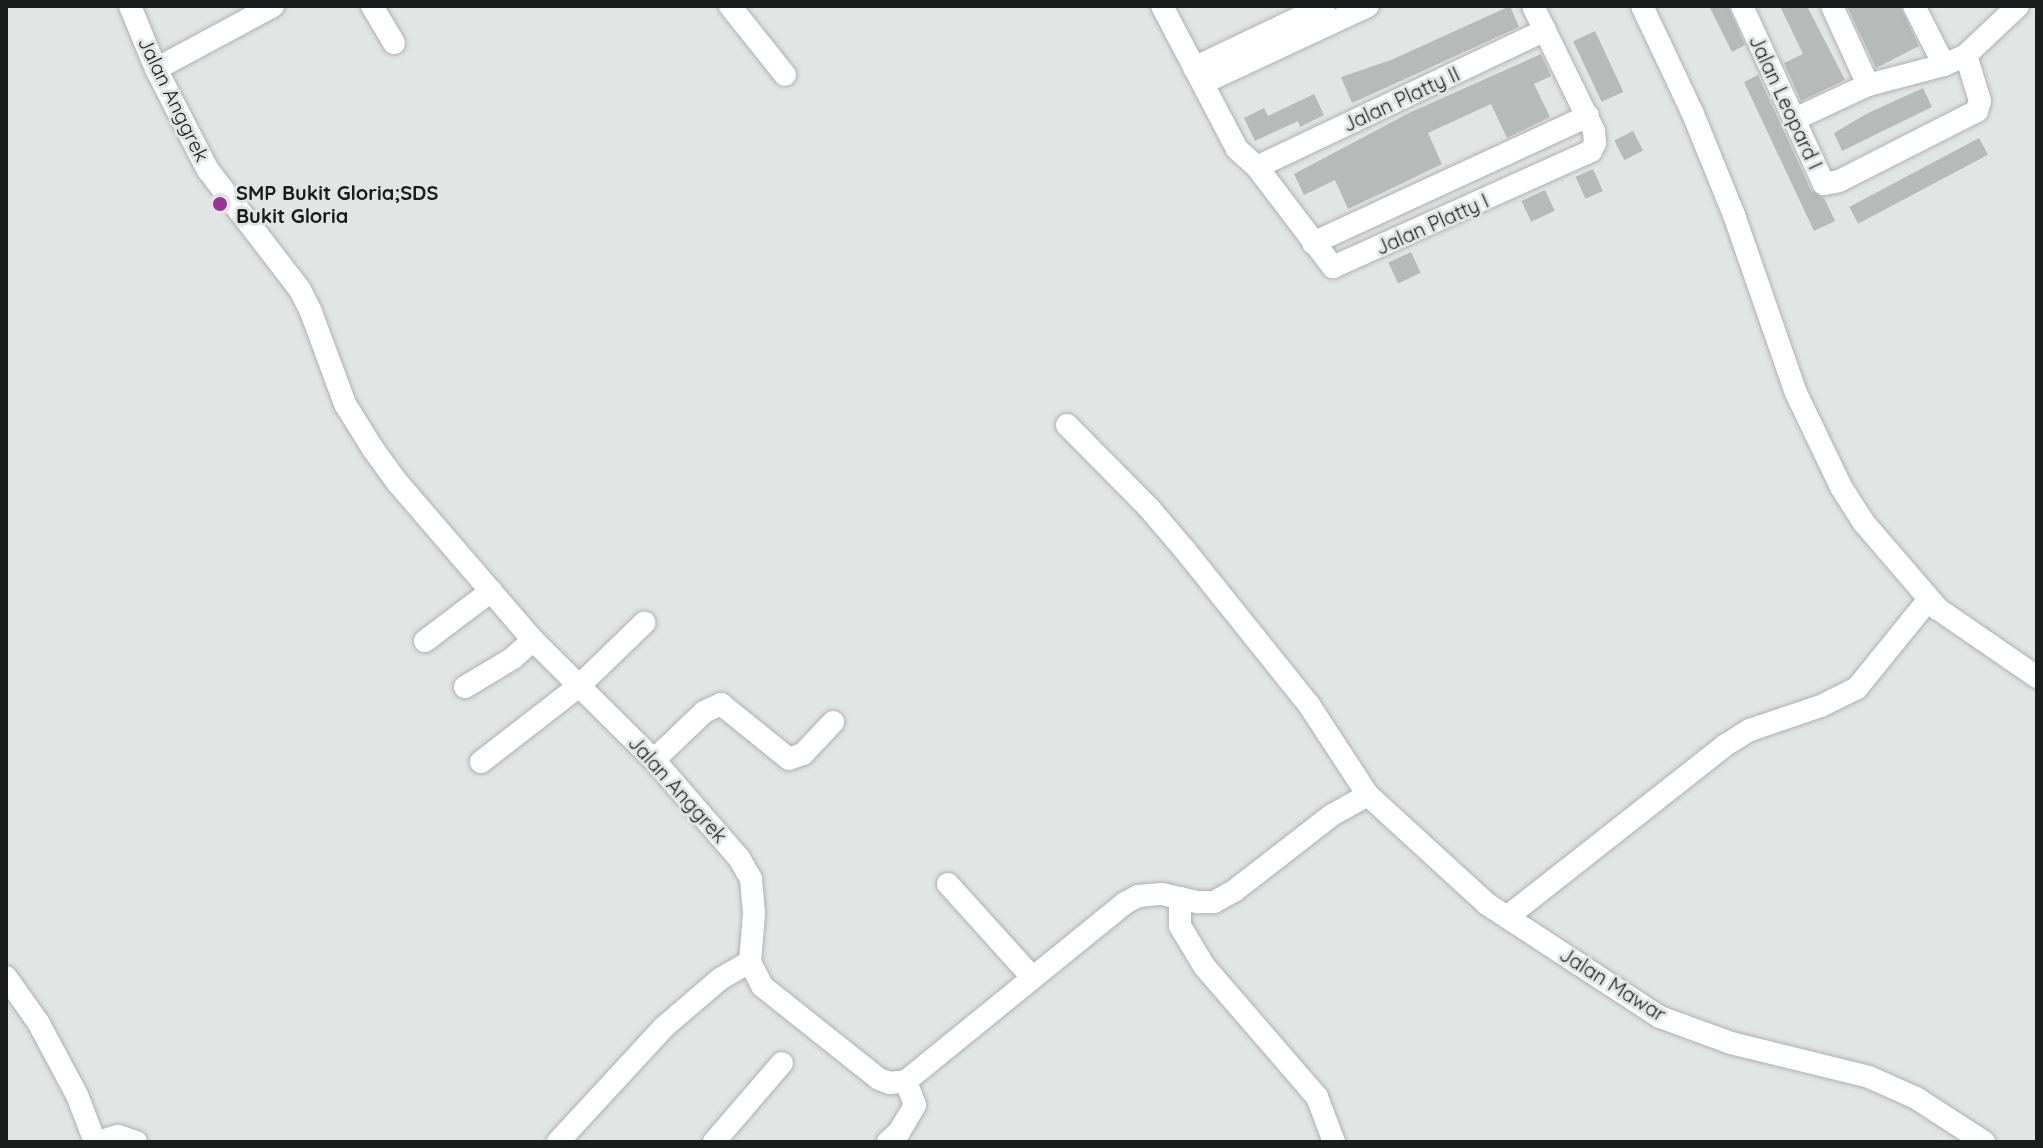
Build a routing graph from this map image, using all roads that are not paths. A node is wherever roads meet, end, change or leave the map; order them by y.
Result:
1 (130, 6) edge
2 (273, 6) edge
3 (372, 6) edge
4 (730, 6) edge
5 (1162, 6) edge
6 (1324, 6) edge
7 (1368, 6) edge
8 (1533, 6) edge
9 (1642, 6) edge
10 (1742, 6) edge
11 (1832, 6) edge
12 (1914, 6) edge
13 (2005, 11) edge
14 (1545, 30) junction
15 (394, 43) dead end
16 (1966, 55) junction
17 (1944, 65) junction
18 (156, 69) junction
19 (785, 75) dead end
20 (1199, 76) junction
21 (1868, 85) junction
22 (1588, 116) junction
23 (1795, 119) junction
24 (1257, 167) junction
25 (1313, 243) junction
26 (1067, 425) dead end
27 (491, 591) junction
28 (1929, 599) junction
29 (644, 623) dead end
30 (533, 640) junction
31 (425, 641) dead end
32 (2037, 677) edge
33 (579, 686) junction
34 (465, 687) dead end
35 (833, 722) dead end
36 (654, 760) junction
37 (481, 762) dead end
38 (1368, 795) junction
39 (948, 884) dead end
40 (1180, 898) junction
41 (1507, 917) junction
42 (750, 962) junction
43 (1031, 976) junction
44 (6, 977) edge
45 (782, 1063) dead end
46 (906, 1081) junction
47 (898, 1139) edge
48 (96, 1142) edge
49 (136, 1142) edge
50 (558, 1142) edge
51 (714, 1142) edge
52 (1334, 1142) edge
53 (1984, 1142) edge

1 - 18 street, Jalan Anggrek
2 - 18 street
3 - 15 street
4 - 19 street
5 - 20 street, Jalan Platty I
6 - 20 street
7 - 20 street
8 - 14 street, Jalan Platty I
9 - 28 street
10 - 23 street, Jalan Leopard I
11 - 21 street
12 - 17 street
13 - 16 street
14 - 22 street, Jalan Platty I
14 - 24 street, Jalan Platty II
16 - 17 street
16 - 23 street, Jalan Leopard I
17 - 21 street
18 - 27 street, Jalan Anggrek
20 - 24 street, Jalan Platty I
21 - 23 street
22 - 25 street
22 - 25 street, Jalan Platty I
24 - 25 street, Jalan Platty I
26 - 38 street, Jalan Mawar
27 - 30 street, Jalan Anggrek
27 - 31 street
28 - 32 street
28 - 41 street
29 - 33 street
30 - 33 street, Jalan Anggrek
30 - 34 street
33 - 36 street, Jalan Anggrek
33 - 37 street
35 - 36 street
36 - 42 street, Jalan Anggrek
38 - 40 street
38 - 41 street, Jalan Mawar
39 - 43 street
40 - 43 street
40 - 52 street
41 - 53 street, Jalan Mawar
42 - 46 street
42 - 50 street
43 - 46 street
44 - 48 street
45 - 51 street
46 - 47 street
48 - 49 street

